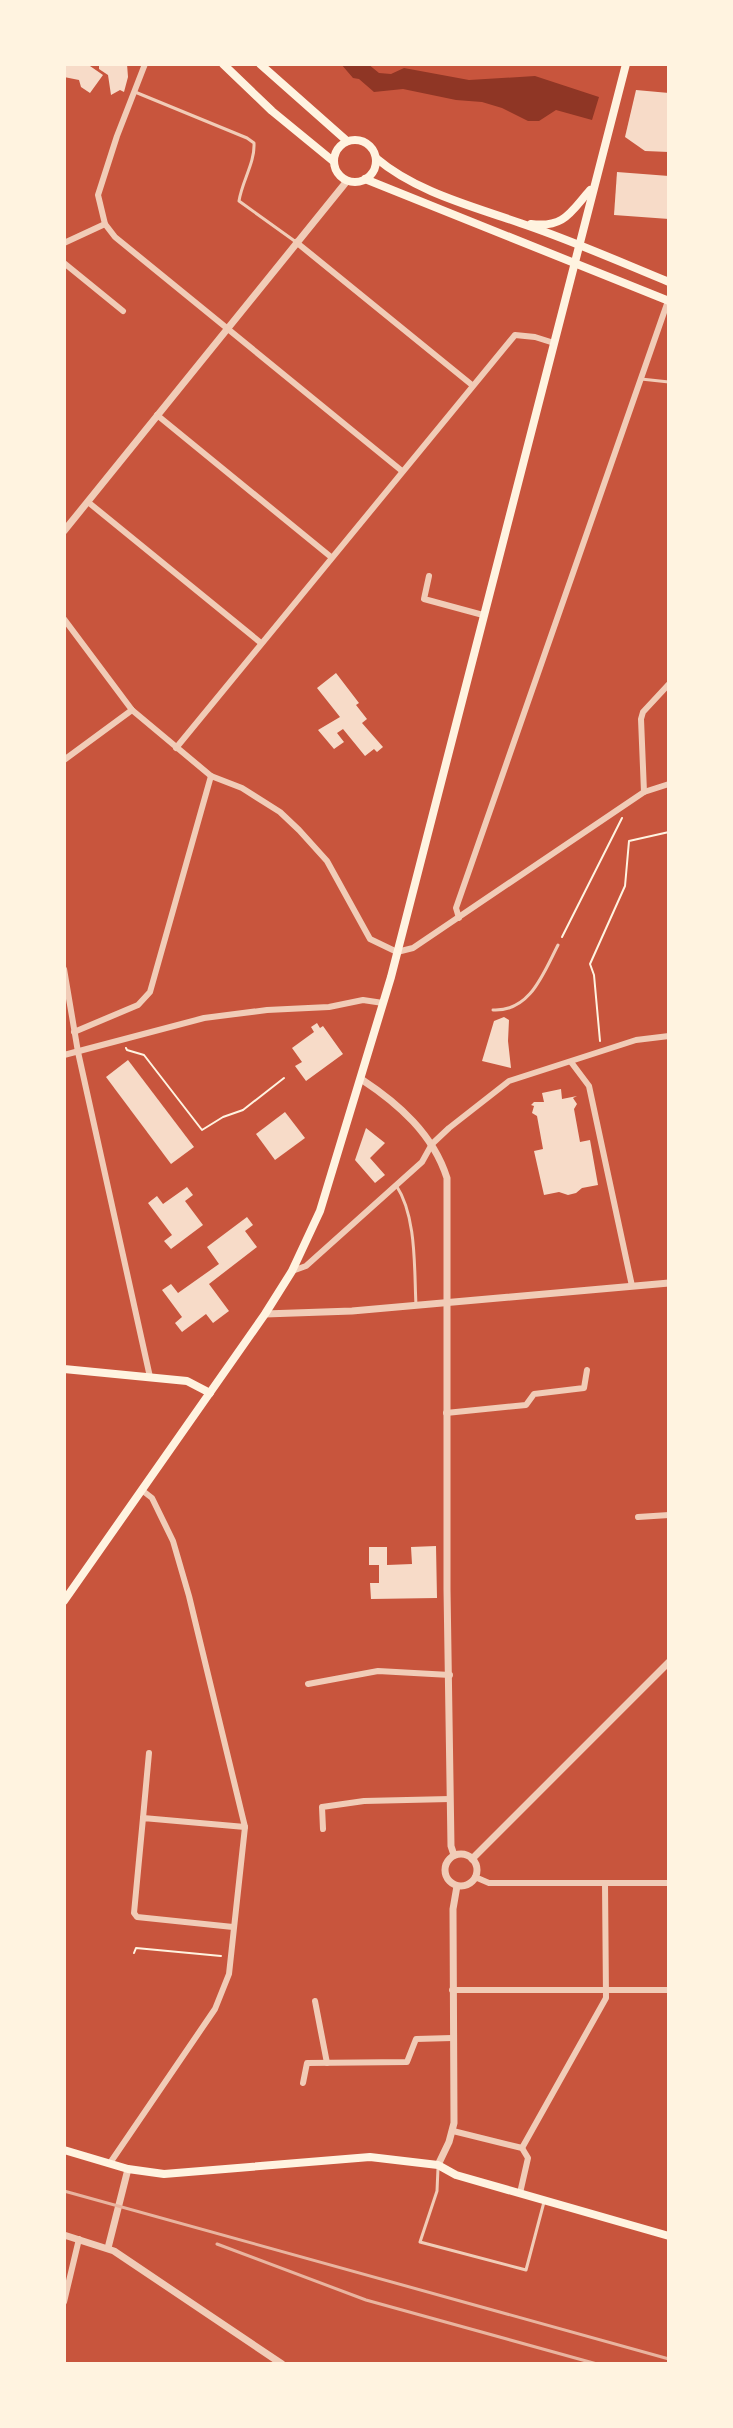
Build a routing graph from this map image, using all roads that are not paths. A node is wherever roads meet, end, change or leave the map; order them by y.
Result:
1 (145, 64) edge
2 (223, 64) edge
3 (260, 64) edge
4 (626, 64) edge
5 (134, 92) junction
6 (347, 141) junction
7 (376, 158) junction
8 (333, 161) junction
9 (365, 179) junction
10 (347, 181) junction
11 (593, 186) junction
12 (518, 222) junction
13 (105, 224) junction
14 (296, 242) junction
15 (64, 243) edge
16 (578, 246) junction
17 (64, 263) edge
18 (573, 264) junction
19 (669, 282) edge
20 (669, 301) edge
21 (123, 311) dead end
22 (226, 328) junction
23 (554, 343) junction
24 (641, 379) junction
25 (669, 382) edge
26 (472, 385) junction
27 (157, 415) junction
28 (402, 471) junction
29 (88, 502) junction
30 (64, 531) edge
31 (331, 557) junction
32 (429, 576) dead end
33 (483, 615) junction
34 (64, 619) edge
35 (261, 643) junction
36 (669, 684) edge
37 (132, 710) junction
38 (176, 748) junction
39 (64, 760) edge
40 (211, 776) junction
41 (669, 784) edge
42 (644, 792) junction
43 (459, 918) junction
44 (558, 945) road end
45 (397, 952) junction
46 (64, 969) edge
47 (383, 1003) junction
48 (493, 1010) dead end
49 (74, 1032) junction
50 (669, 1036) edge
51 (78, 1052) junction
52 (64, 1055) edge
53 (571, 1062) junction
54 (361, 1079) junction
55 (432, 1144) junction
56 (396, 1185) junction
57 (292, 1271) junction
58 (669, 1283) edge
59 (632, 1286) junction
60 (445, 1303) junction
61 (416, 1305) junction
62 (265, 1314) junction
63 (64, 1369) edge
64 (587, 1370) dead end
65 (150, 1377) junction
66 (210, 1393) junction
67 (446, 1413) junction
68 (143, 1491) junction
69 (669, 1515) edge
70 (638, 1517) dead end
71 (64, 1601) edge
72 (669, 1662) edge
73 (450, 1675) junction
74 (308, 1684) dead end
75 (149, 1753) dead end
76 (450, 1799) junction
77 (143, 1818) junction
78 (245, 1827) junction
79 (323, 1829) dead end
80 (454, 1855) junction
81 (472, 1859) junction
82 (475, 1877) junction
83 (605, 1883) junction
84 (669, 1883) edge
85 (457, 1886) junction
86 (233, 1927) junction
87 (452, 1990) junction
88 (608, 1990) junction
89 (669, 1990) edge
90 (315, 2001) dead end
91 (452, 2038) junction
92 (327, 2063) junction
93 (303, 2083) dead end
94 (453, 2131) junction
95 (522, 2148) junction
96 (64, 2150) edge
97 (110, 2163) junction
98 (438, 2165) junction
99 (128, 2169) junction
100 (520, 2193) junction
101 (545, 2200) junction
102 (64, 2235) edge
103 (669, 2236) edge
104 (79, 2239) junction
105 (108, 2248) junction
106 (64, 2302) edge
107 (282, 2364) edge

1 - 5 street
2 - 8 main road
3 - 6 main road
4 - 11 main road
5 - 13 street
5 - 14 lane
6 - 7 main road
6 - 8 main road
7 - 9 main road
7 - 12 main road
8 - 10 main road
9 - 10 main road
9 - 18 main road
10 - 14 street
11 - 12 main road
11 - 16 main road
12 - 16 main road
13 - 15 street
13 - 22 street
14 - 22 street
14 - 26 street
16 - 18 main road
16 - 19 main road
17 - 21 street
18 - 20 main road
18 - 23 main road
20 - 24 street
22 - 27 street
22 - 28 street
23 - 26 street
23 - 33 main road
24 - 25 lane
24 - 43 street
26 - 28 street
27 - 29 street
27 - 31 street
28 - 31 street
29 - 30 street
29 - 35 street
31 - 35 street
32 - 33 street
33 - 45 main road
34 - 37 street
35 - 38 street
36 - 42 street
37 - 38 street
37 - 39 street
38 - 40 street
40 - 45 street
40 - 49 street
41 - 42 street
42 - 43 street
43 - 45 street
44 - 48 lane
45 - 47 main road
46 - 49 street
47 - 51 street
47 - 54 main road
49 - 51 street
50 - 53 street
51 - 52 street
51 - 65 street
53 - 55 street
53 - 59 street
54 - 55 street
54 - 57 main road
55 - 56 street
55 - 60 street
56 - 57 street
56 - 61 lane
57 - 62 main road
58 - 59 street
59 - 60 street
60 - 61 street
60 - 67 street
61 - 62 street
62 - 66 main road
63 - 65 main road
64 - 67 street
65 - 66 main road
66 - 68 main road
67 - 73 street
68 - 71 main road
68 - 78 street
69 - 70 street
72 - 81 street
73 - 74 street
73 - 76 street
75 - 77 street
76 - 79 street
76 - 80 street
77 - 78 street
77 - 86 street
78 - 86 street
80 - 81 street
80 - 85 street
81 - 82 street
82 - 83 street
82 - 85 street
83 - 84 street
83 - 88 street
85 - 87 street
86 - 97 street
87 - 88 street
87 - 91 street
88 - 89 street
88 - 95 street
90 - 92 street
91 - 92 street
91 - 94 street
92 - 93 street
94 - 95 street
94 - 98 street
95 - 100 street
96 - 97 main road
97 - 99 main road
98 - 99 main road
98 - 100 main road
98 - 101 lane
99 - 105 street
100 - 101 main road
101 - 103 main road
102 - 104 street
104 - 105 street
104 - 106 street
105 - 107 street

